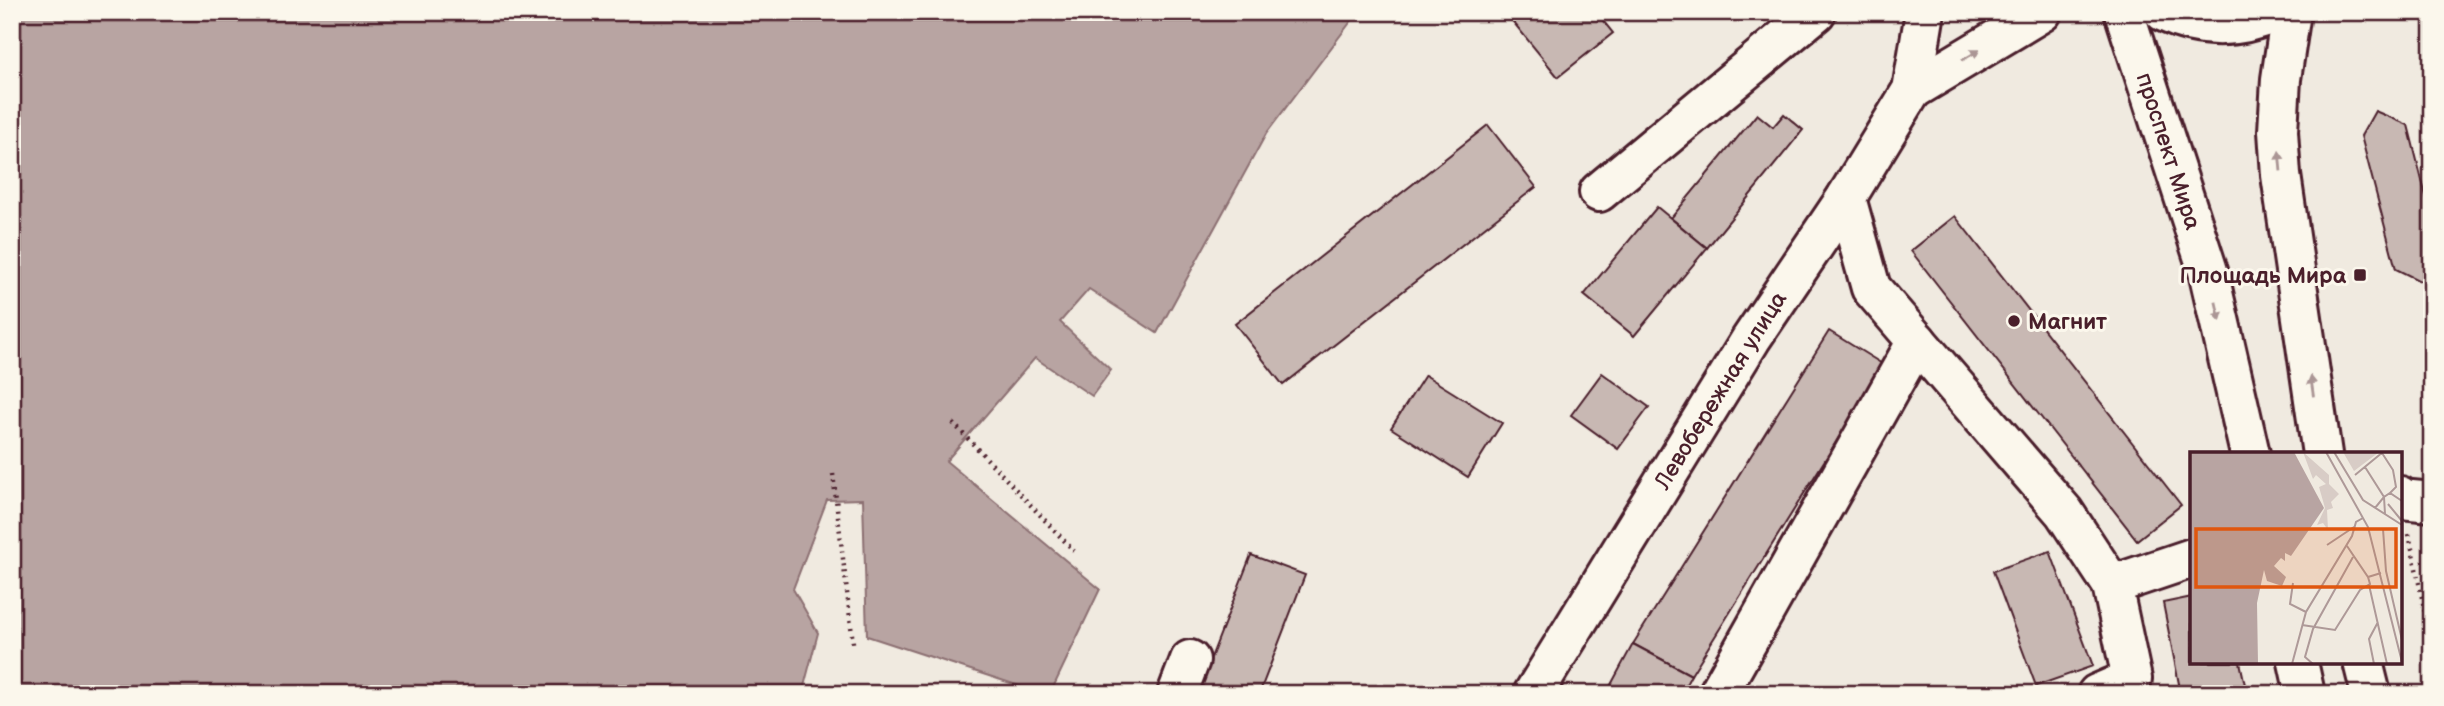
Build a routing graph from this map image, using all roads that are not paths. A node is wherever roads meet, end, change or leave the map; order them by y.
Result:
1 (1816, 12) edge
2 (1925, 12) edge
3 (2042, 12) edge
4 (2124, 12) edge
5 (2164, 12) edge
6 (2276, 12) edge
7 (2291, 12) edge
8 (1912, 90) junction
9 (1599, 192) dead end
10 (1846, 198) junction
11 (1917, 341) junction
12 (2250, 452) edge
13 (2322, 452) edge
14 (2190, 559) edge
15 (2112, 585) junction
16 (2298, 664) edge
17 (2364, 664) edge
18 (2109, 691) edge
19 (1532, 694) edge
20 (1718, 694) edge
21 (2305, 694) edge
22 (2371, 694) edge

1 - 9 main road
2 - 8 main road, Левобережная улица
8 -> 3 main road, Левобережная улица
4 -> 12 main road, проспект Мира
5 - 6 main road
13 -> 7 main road
8 - 10 main road, Левобережная улица
10 - 11 main road
10 - 19 main road, Левобережная улица
11 - 15 main road
11 - 20 main road
14 - 15 main road
15 - 18 main road
16 - 21 main road
17 - 22 main road

